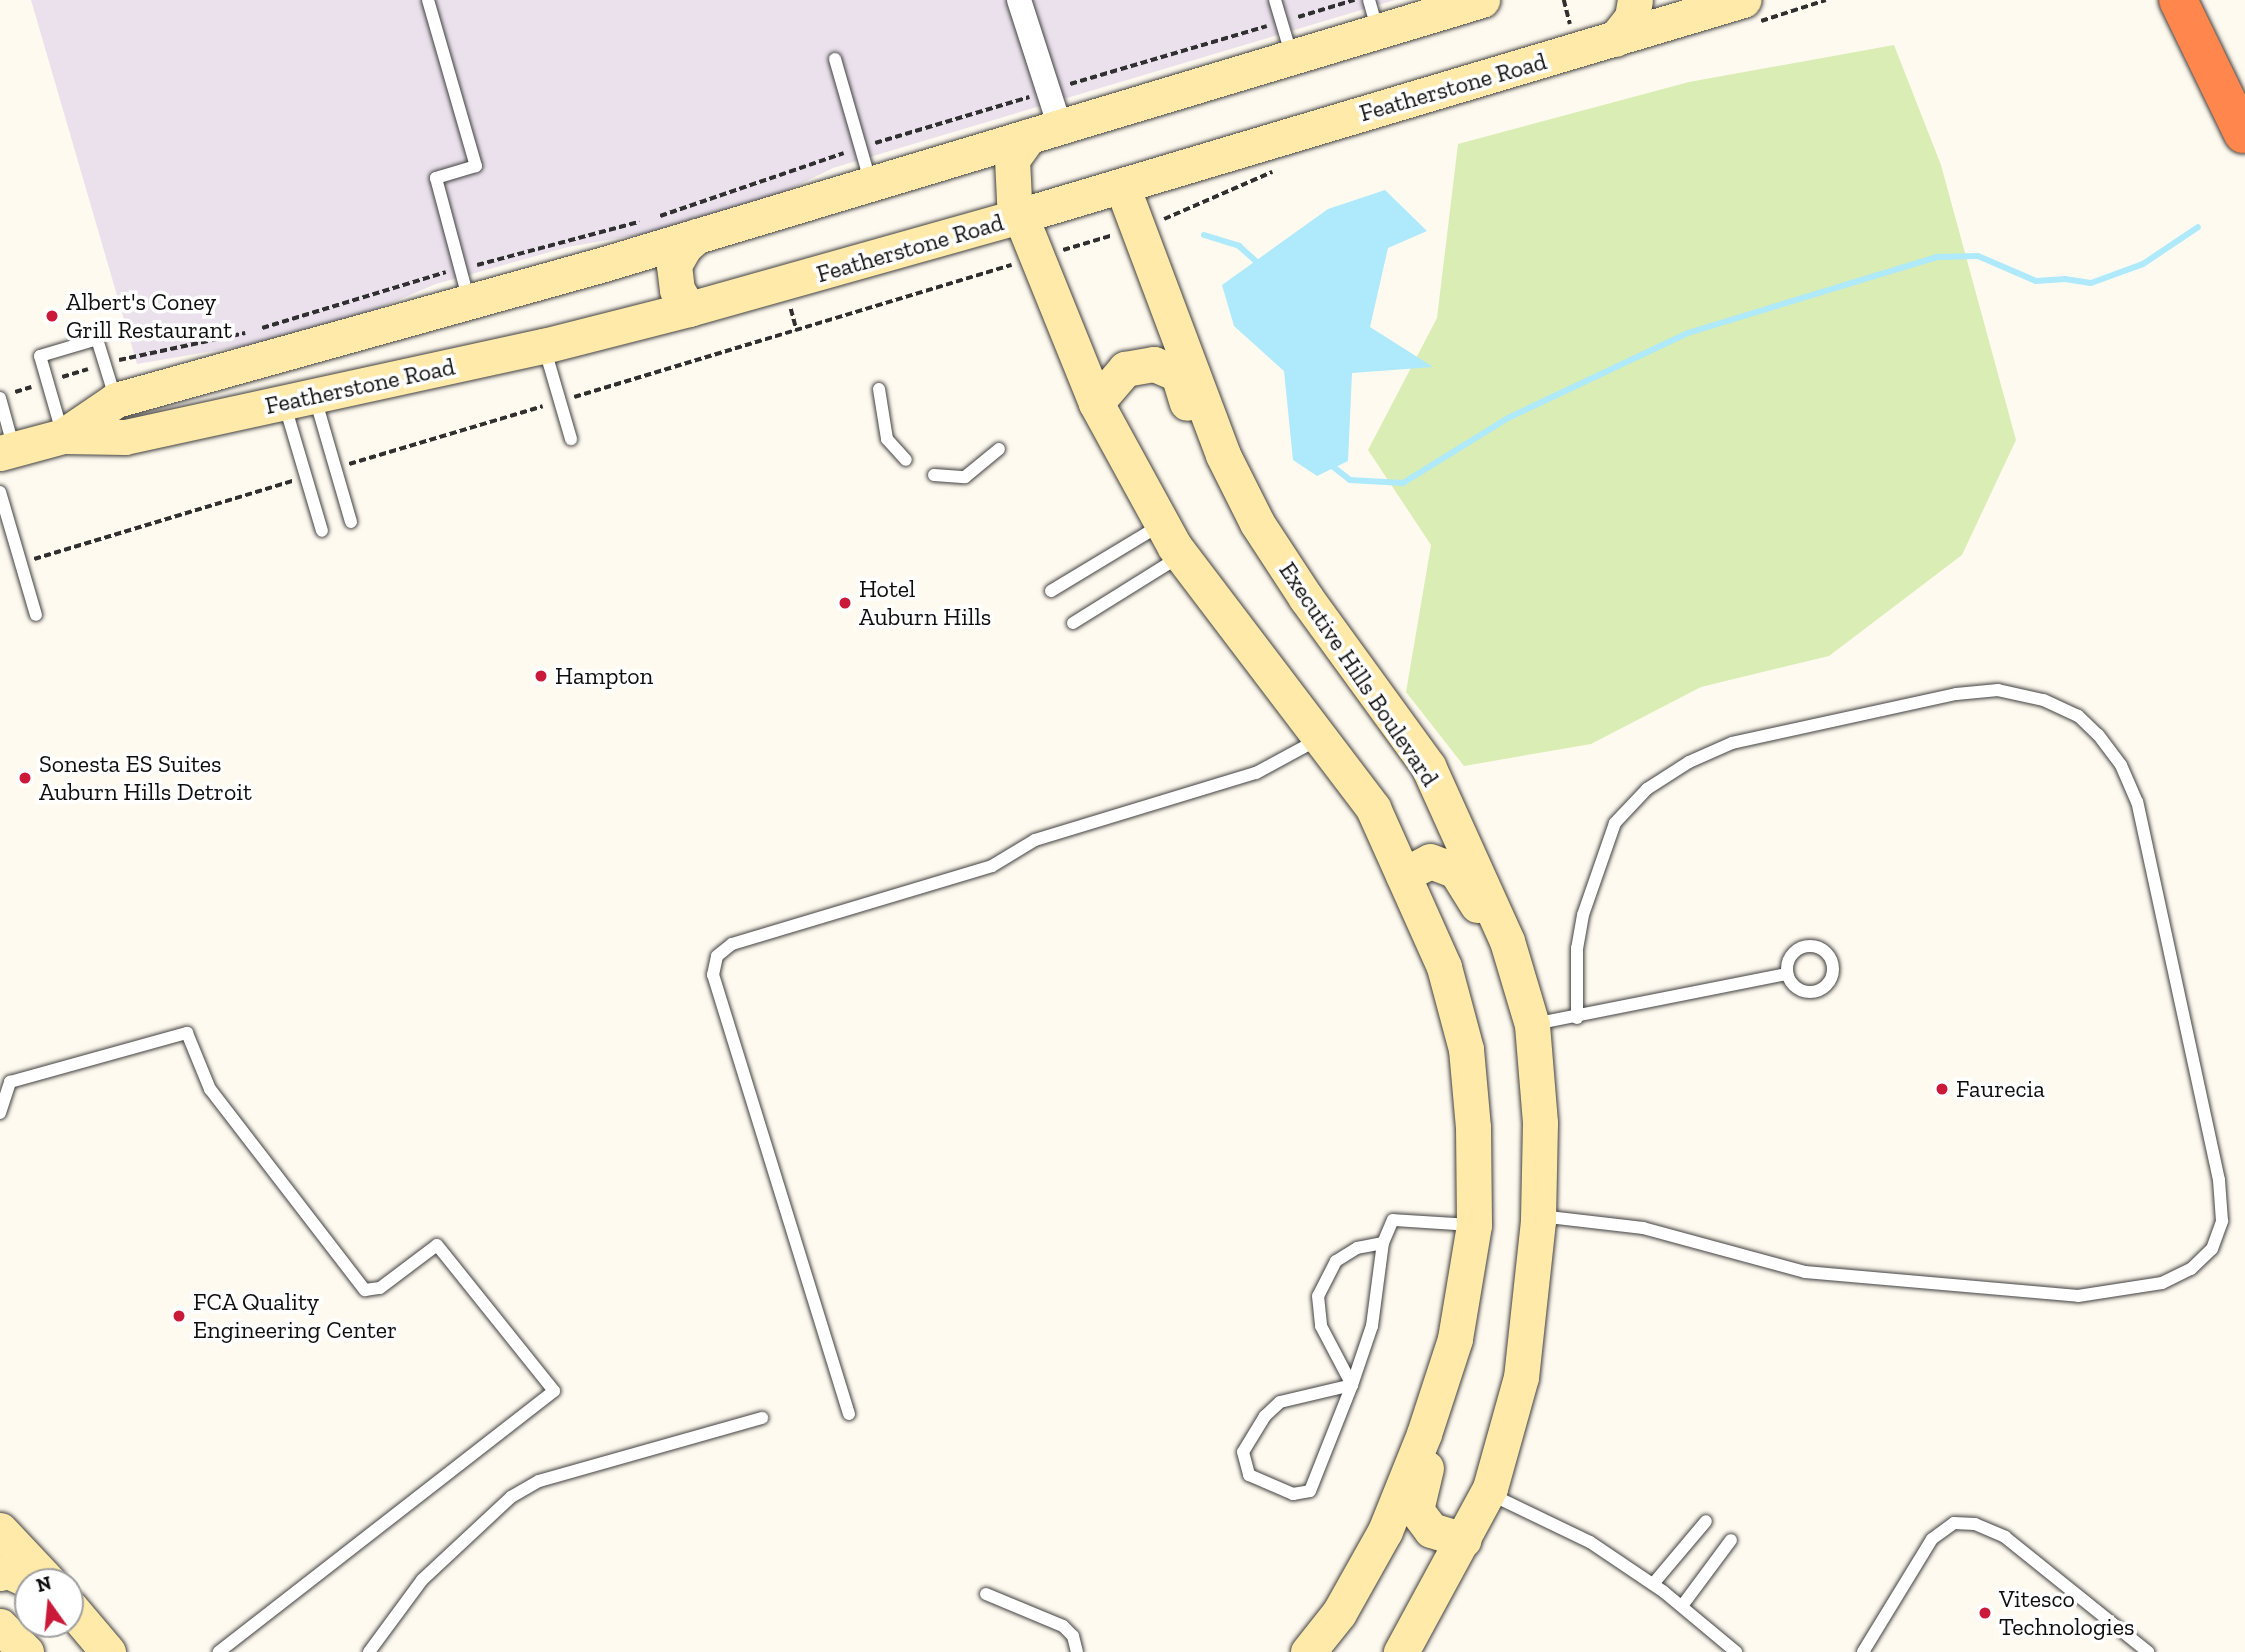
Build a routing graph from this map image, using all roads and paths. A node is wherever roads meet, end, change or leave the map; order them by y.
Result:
1 (428, 0) edge
2 (1019, 0) edge
3 (1275, 0) edge
4 (1354, 0) edge
5 (1482, 0) edge
6 (1564, 0) edge
7 (1635, 0) edge
8 (1743, 0) edge
9 (2178, 0) edge
10 (2204, 0) edge
11 (1374, 15) edge
12 (1299, 16) dead end
13 (1570, 24) dead end
14 (1264, 27) dead end
15 (1615, 39) junction
16 (1292, 57) junction
17 (835, 59) dead end
18 (1081, 81) dead end
19 (1021, 99) dead end
20 (941, 123) junction
21 (1045, 131) junction
22 (944, 135) dead end
23 (2244, 138) edge
24 (882, 141) dead end
25 (838, 155) dead end
26 (872, 184) junction
27 (1122, 186) junction
28 (1019, 216) junction
29 (655, 217) dead end
30 (643, 221) dead end
31 (1122, 232) dead end
32 (697, 236) junction
33 (1061, 251) dead end
34 (1018, 263) dead end
35 (482, 264) dead end
36 (439, 273) dead end
37 (788, 298) dead end
38 (470, 301) junction
39 (689, 309) junction
40 (797, 331) junction
41 (544, 346) junction
42 (117, 360) dead end
43 (97, 366) dead end
44 (62, 377) dead end
45 (34, 386) dead end
46 (879, 389) dead end
47 (14, 392) dead end
48 (0, 398) edge
49 (568, 398) dead end
50 (299, 399) junction
51 (116, 400) junction
52 (1096, 403) junction
53 (546, 405) dead end
54 (63, 436) junction
55 (571, 439) dead end
56 (999, 449) dead end
57 (7, 451) edge
58 (906, 460) dead end
59 (344, 466) dead end
60 (934, 475) dead end
61 (294, 480) dead end
62 (0, 492) edge
63 (351, 522) dead end
64 (1257, 523) junction
65 (1162, 524) junction
66 (322, 531) dead end
67 (1182, 555) junction
68 (37, 558) dead end
69 (1051, 591) dead end
70 (36, 615) dead end
71 (1073, 624) dead end
72 (1321, 737) junction
73 (1403, 875) junction
74 (1787, 974) dead end
75 (1577, 1018) junction
76 (1532, 1025) junction
77 (0, 1113) edge
78 (1538, 1216) junction
79 (1474, 1225) junction
80 (1383, 1243) junction
81 (1455, 1339) junction
82 (1352, 1385) junction
83 (849, 1414) dead end
84 (762, 1418) dead end
85 (1488, 1493) junction
86 (1706, 1521) dead end
87 (0, 1530) edge
88 (1464, 1540) junction
89 (1731, 1540) dead end
90 (35, 1568) edge
91 (1653, 1584) junction
92 (986, 1594) dead end
93 (1682, 1606) junction
94 (84, 1624) edge
95 (0, 1626) edge
96 (84, 1631) edge
97 (25, 1652) edge
98 (107, 1652) edge
99 (219, 1652) edge
100 (369, 1652) edge
101 (1077, 1652) edge
102 (1308, 1652) edge
103 (1401, 1652) edge
104 (1736, 1652) edge
105 (1863, 1652) edge
106 (2148, 1652) edge

1 - 38 lane
2 - 21 street
3 - 16 lane
4 - 12 path
5 - 11 street, Featherstone Road
6 - 13 path
7 - 15 street
8 - 15 street, Featherstone Road
9 - 23 highway
10 - 23 highway
11 - 16 street, Featherstone Road
14 - 18 path
15 - 27 street, Featherstone Road
16 - 21 street, Featherstone Road
17 - 26 lane
19 - 20 path
20 - 22 path
20 - 24 path
21 - 26 street, Featherstone Road
21 - 28 street
25 - 29 path
26 - 32 street, Featherstone Road
27 - 28 street, Featherstone Road
27 - 64 street, Executive Hills Boulevard
28 - 39 street, Featherstone Road
28 - 52 street
30 - 35 path
31 - 33 path
32 - 38 street, Featherstone Road
32 - 39 street
34 - 40 path
36 - 42 path
37 - 40 path
38 - 51 street, Featherstone Road
39 - 41 street, Featherstone Road
40 - 49 path
41 - 50 street, Featherstone Road
41 - 55 lane
43 - 44 path
45 - 47 path
46 - 58 lane
48 - 57 lane
50 - 54 street, Featherstone Road
50 - 63 lane
50 - 66 lane
51 - 54 street, Featherstone Road
51 - 54 lane
52 - 64 street
52 - 65 street
53 - 59 path
54 - 57 street, Featherstone Road
56 - 60 lane
61 - 68 path
62 - 70 lane
64 - 76 street, Executive Hills Boulevard
65 - 67 street
65 - 69 lane
67 - 71 lane
67 - 72 street
72 - 73 street
72 - 83 lane
73 - 76 street
73 - 79 street
74 - 75 lane
75 - 76 lane
75 - 78 lane
76 - 78 street, Executive Hills Boulevard
77 - 99 lane
78 - 85 street, Executive Hills Boulevard
79 - 80 lane
79 - 81 street
80 - 82 lane
80 - 82 lane
81 - 88 street
81 - 102 street
82 - 82 lane
84 - 100 lane
85 - 88 street, Executive Hills Boulevard
85 - 91 lane
86 - 91 lane
87 - 90 street
88 - 103 street, Executive Hills Boulevard
89 - 93 lane
91 - 93 lane
92 - 101 lane
93 - 104 lane
94 - 98 street
95 - 97 street
96 - 98 street
105 - 106 lane

